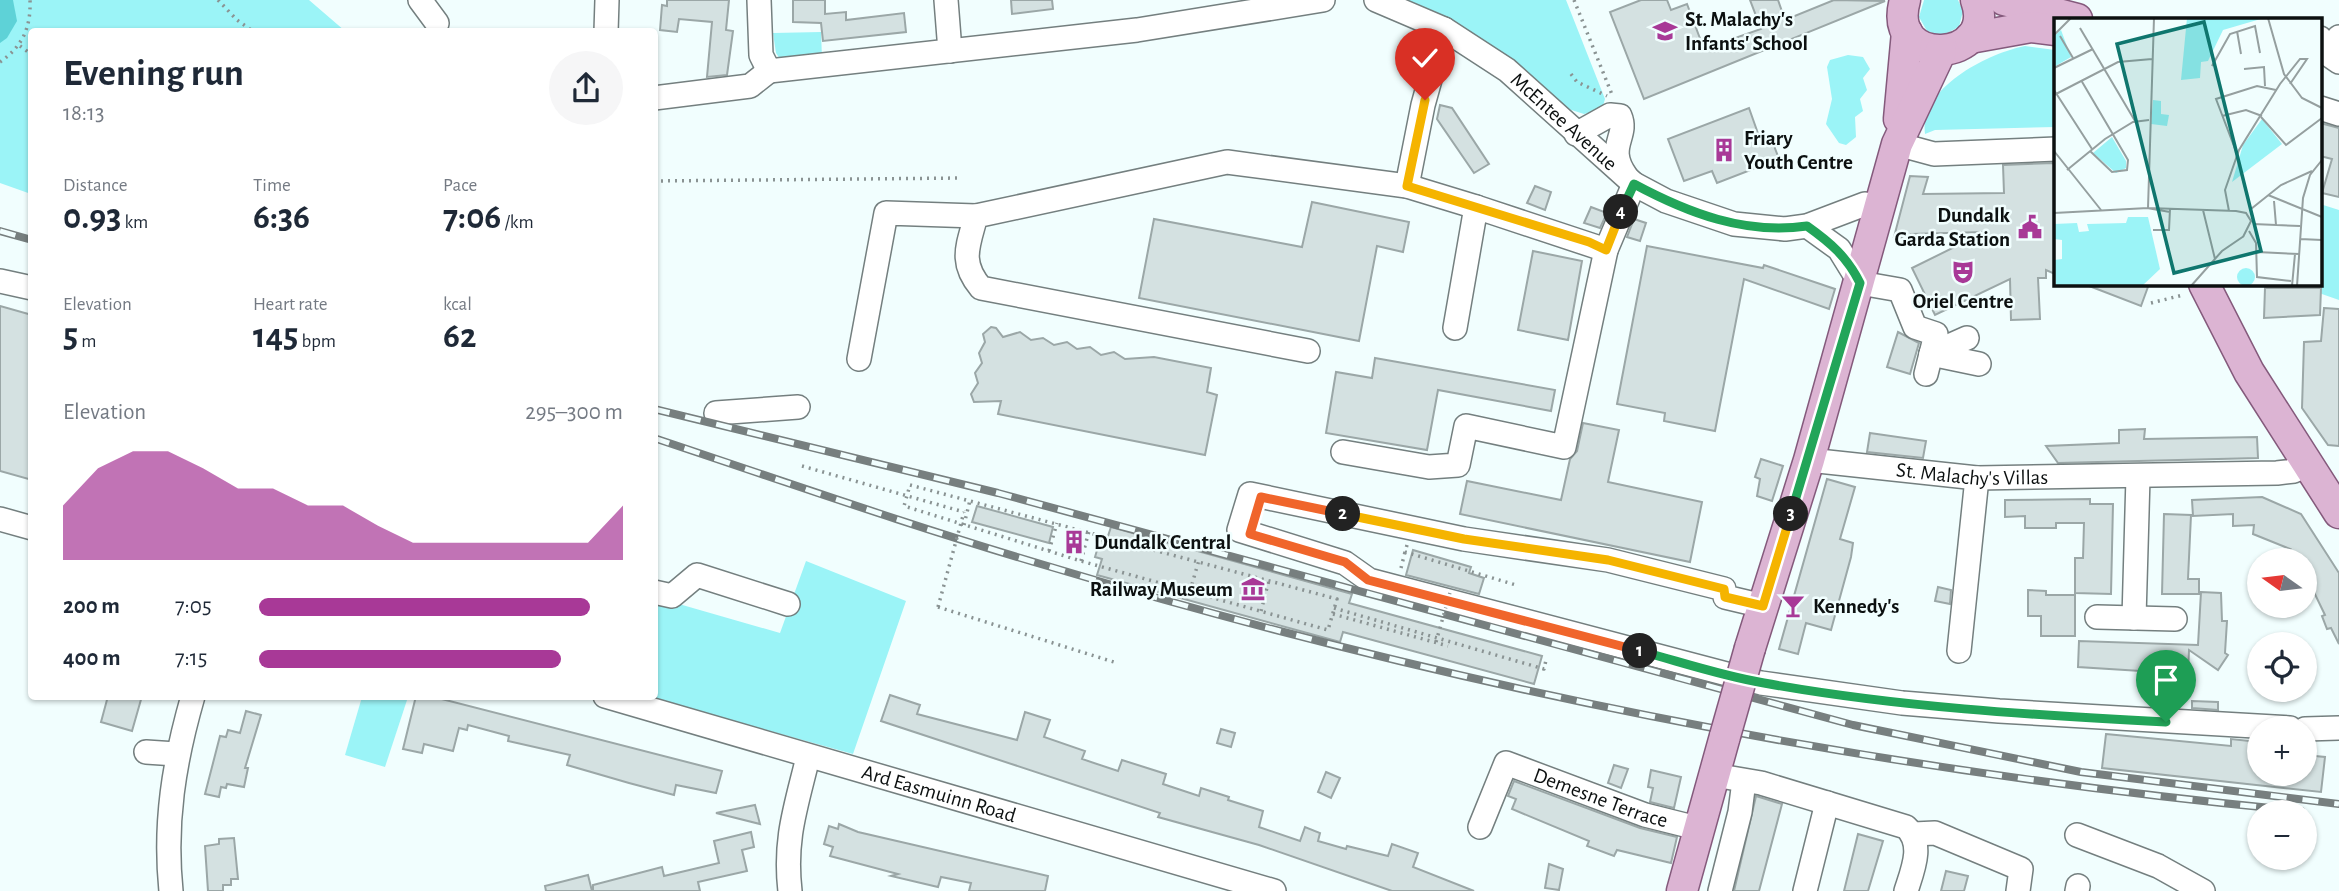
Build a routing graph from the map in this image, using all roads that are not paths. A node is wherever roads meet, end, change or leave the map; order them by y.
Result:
1 (420, 0) edge
2 (607, 0) edge
3 (759, 0) edge
4 (946, 0) edge
5 (1323, 0) edge
6 (1376, 0) edge
7 (1905, 0) edge
8 (1976, 0) edge
9 (2004, 0) edge
10 (2067, 16) edge
11 (2054, 20) edge
12 (437, 23) dead end
13 (606, 28) edge
14 (1444, 29) junction
15 (1907, 32) junction
16 (1970, 38) junction
17 (2322, 42) edge
18 (950, 51) junction
19 (1941, 51) junction
20 (2339, 62) edge
21 (769, 71) junction
22 (658, 98) edge
23 (2322, 109) edge
24 (2339, 114) edge
25 (1576, 134) junction
26 (1897, 144) junction
27 (2054, 149) edge
28 (1630, 180) junction
29 (1407, 186) junction
30 (1879, 206) junction
31 (1476, 207) junction
32 (976, 216) junction
33 (1807, 226) junction
34 (1606, 250) junction
35 (0, 281) edge
36 (1860, 283) junction
37 (28, 287) edge
38 (2198, 288) edge
39 (1455, 328) dead end
40 (1967, 338) dead end
41 (1308, 351) dead end
42 (859, 359) dead end
43 (1929, 364) junction
44 (1979, 364) dead end
45 (798, 407) dead end
46 (716, 413) dead end
47 (1343, 453) dead end
48 (1809, 460) junction
49 (2307, 463) junction
50 (2138, 477) junction
51 (1977, 478) junction
52 (2339, 513) edge
53 (0, 519) edge
54 (28, 527) edge
55 (658, 593) edge
56 (788, 604) dead end
57 (1763, 606) junction
58 (2097, 617) dead end
59 (2134, 618) junction
60 (2175, 619) dead end
61 (1959, 651) dead end
62 (192, 700) edge
63 (615, 700) edge
64 (2247, 725) edge
65 (2339, 728) edge
66 (2317, 729) edge
67 (146, 752) dead end
68 (176, 754) junction
69 (808, 757) junction
70 (1715, 773) junction
71 (1744, 781) junction
72 (1827, 803) junction
73 (1480, 827) dead end
74 (1697, 828) junction
75 (1914, 834) junction
76 (2077, 835) dead end
77 (171, 891) edge
78 (790, 891) edge
79 (1273, 891) edge
80 (1682, 891) edge
81 (1720, 891) edge
82 (1805, 891) edge
83 (1906, 891) edge
84 (2018, 891) edge
85 (2203, 891) edge

1 - 12 street
2 - 13 street
3 - 21 street
4 - 18 street
5 - 18 street
6 - 14 street, McEntee Avenue
7 - 15 main road
8 - 16 main road
9 - 10 main road
11 - 16 main road
14 - 25 street, McEntee Avenue
14 - 29 street
15 - 19 main road
15 - 26 main road
16 - 19 main road
17 - 20 street
18 - 21 street
19 - 26 main road
21 - 22 street
23 - 24 street
25 - 28 street, McEntee Avenue
25 - 28 street
26 - 27 street
26 - 30 main road
28 - 33 street, McEntee Avenue
28 - 34 street
29 - 31 street
29 - 32 street
30 - 33 street, McEntee Avenue
30 - 36 main road
31 - 34 street
31 - 39 street
32 - 41 street
32 - 42 street
33 - 36 street
34 - 47 street
35 - 37 street
36 - 43 street
36 - 48 main road
38 - 49 main road
40 - 43 street
43 - 44 street
45 - 46 street
48 - 51 street, St. Malachy's Villas
48 - 57 main road
49 - 50 street, St. Malachy's Villas
49 - 52 main road
50 - 51 street, St. Malachy's Villas
50 - 59 street
51 - 61 street
53 - 54 street
55 - 56 street
57 - 64 street
57 - 70 main road, bridge
58 - 59 street
59 - 60 street
62 - 68 street
63 - 69 street, Ard Easmuinn Road
65 - 66 street
67 - 68 street
68 - 77 street
69 - 78 street
69 - 79 street, Ard Easmuinn Road
70 - 71 street
70 - 74 main road
71 - 72 street
71 - 81 street
72 - 75 street
72 - 82 street
73 - 74 street, Demesne Terrace
74 - 80 main road
75 - 83 street
75 - 84 street
76 - 85 street

